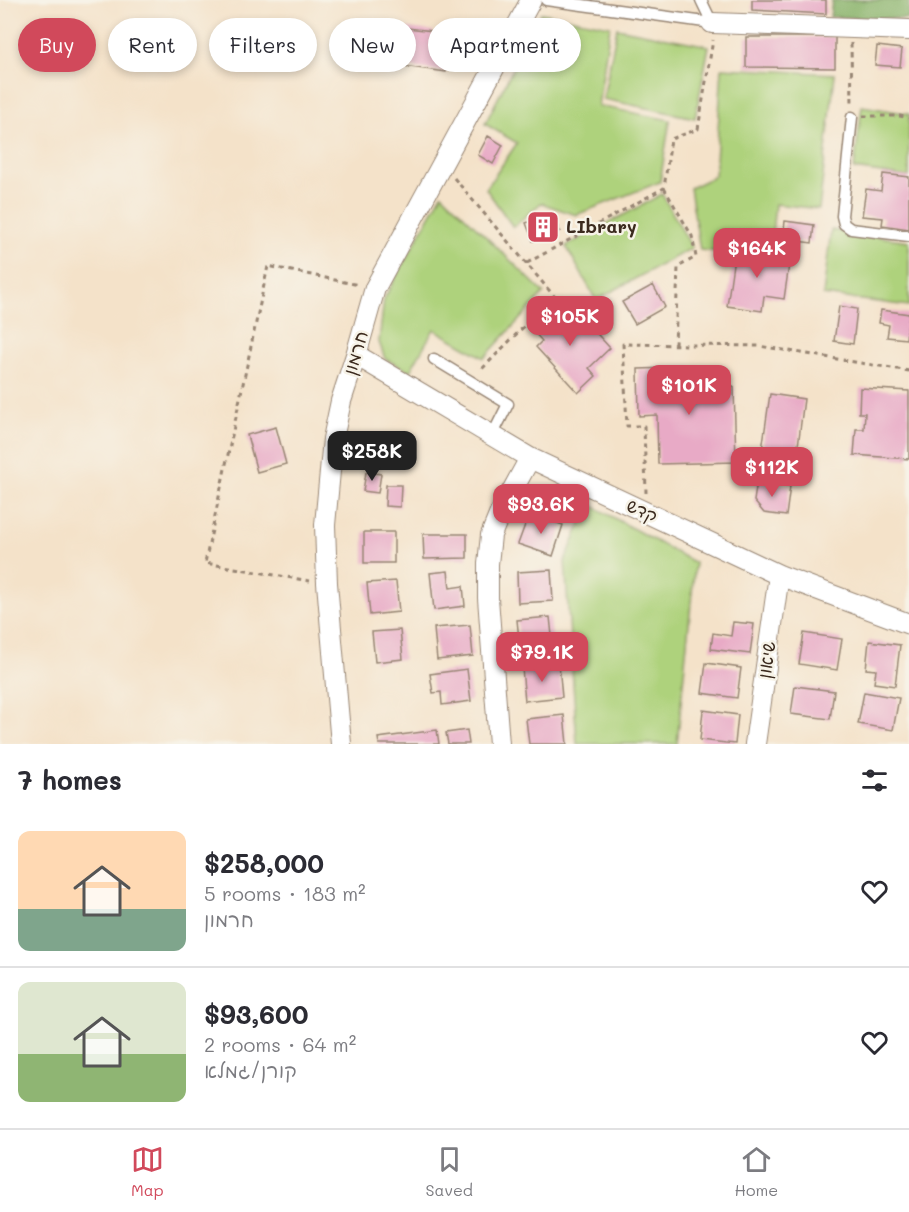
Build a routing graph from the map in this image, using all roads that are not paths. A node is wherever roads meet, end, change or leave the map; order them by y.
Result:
1 (531, 0) edge
2 (546, 0) edge
3 (701, 0) edge
4 (714, 23) junction
5 (909, 30) edge
6 (852, 117) road end
7 (909, 236) edge
8 (356, 355) junction
9 (434, 359) dead end
10 (492, 436) junction
11 (530, 458) junction
12 (779, 575) junction
13 (909, 624) edge
14 (341, 744) edge
15 (499, 744) edge
16 (755, 744) edge

1 - 8 street, חרמון
2 - 4 lane
3 - 4 lane
4 - 5 street
6 - 7 lane
8 - 10 street, קדש
8 - 14 street, חרמון
9 - 10 lane
10 - 11 street, קדש
11 - 12 street, קדש
11 - 15 street
12 - 13 street, קדש
12 - 16 street, שיאון

